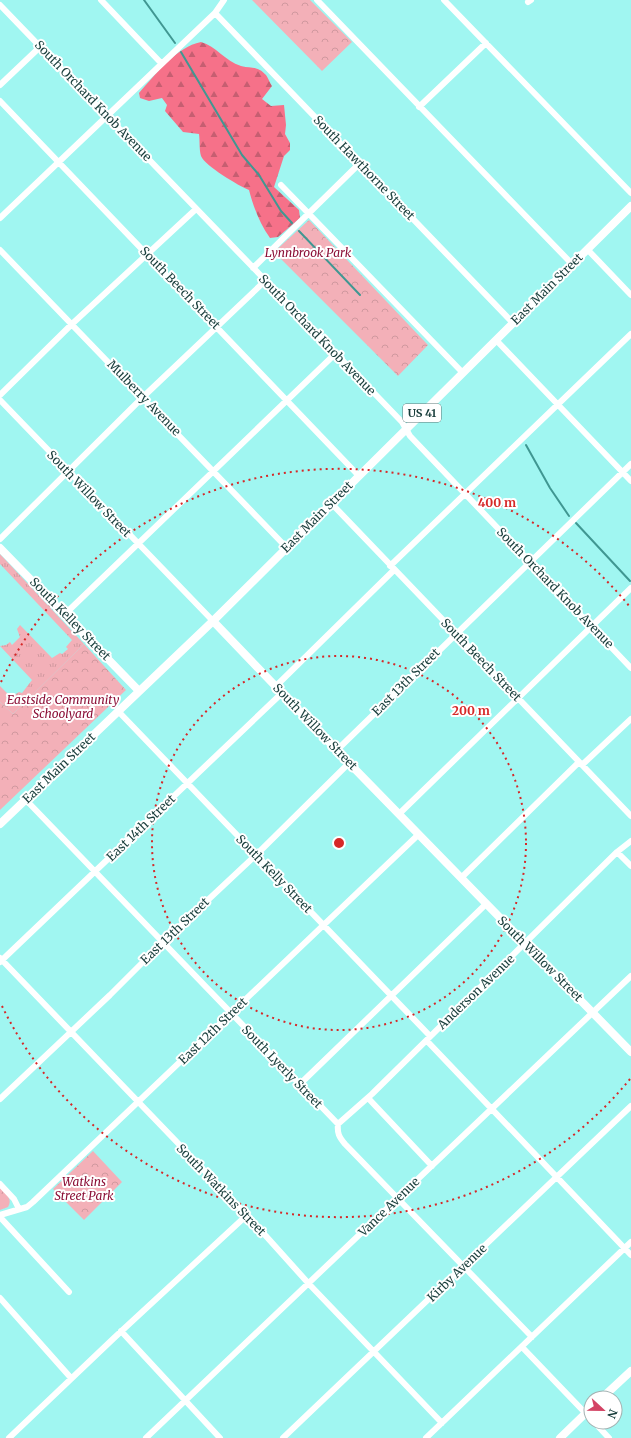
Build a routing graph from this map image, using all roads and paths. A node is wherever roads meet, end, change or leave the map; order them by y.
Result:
1 (101, 0) edge
2 (224, 0) edge
3 (317, 0) edge
4 (444, 0) edge
5 (0, 5) edge
6 (215, 13) junction
7 (486, 43) junction
8 (41, 46) junction
9 (161, 63) junction
10 (0, 85) edge
11 (0, 101) edge
12 (419, 107) junction
13 (108, 116) junction
14 (58, 163) junction
15 (359, 164) junction
16 (281, 185) dead end
17 (631, 193) edge
18 (631, 206) edge
19 (196, 209) junction
20 (309, 214) junction
21 (0, 218) edge
22 (587, 249) junction
23 (0, 250) edge
24 (147, 255) junction
25 (572, 264) junction
26 (253, 268) junction
27 (265, 281) junction
28 (631, 295) edge
29 (513, 323) junction
30 (72, 324) junction
31 (217, 327) junction
32 (631, 334) edge
33 (496, 340) junction
34 (335, 354) junction
35 (463, 373) junction
36 (0, 395) edge
37 (143, 397) junction
38 (0, 400) edge
39 (287, 401) junction
40 (558, 405) junction
41 (406, 429) junction
42 (631, 464) edge
43 (68, 471) junction
44 (213, 471) junction
45 (622, 472) junction
46 (359, 476) junction
47 (631, 481) edge
48 (465, 494) junction
49 (331, 503) junction
50 (0, 539) edge
51 (137, 544) junction
52 (0, 548) edge
53 (286, 548) junction
54 (529, 562) junction
55 (392, 568) junction
56 (631, 588) edge
57 (64, 615) junction
58 (213, 621) junction
59 (591, 626) junction
60 (455, 633) junction
61 (631, 668) edge
62 (279, 689) junction
63 (139, 691) junction
64 (518, 698) junction
65 (118, 711) junction
66 (631, 719) edge
67 (337, 750) junction
68 (349, 763) junction
69 (581, 764) junction
70 (187, 783) junction
71 (26, 800) junction
72 (399, 814) junction
73 (631, 816) edge
74 (0, 824) edge
75 (419, 834) junction
76 (631, 841) edge
77 (617, 852) junction
78 (256, 855) junction
79 (631, 866) edge
80 (95, 872) junction
81 (461, 878) junction
82 (486, 904) junction
83 (323, 925) junction
84 (162, 943) junction
85 (525, 944) junction
86 (1, 960) edge
87 (631, 976) edge
88 (392, 996) junction
89 (593, 1013) junction
90 (230, 1014) junction
91 (70, 1032) junction
92 (429, 1038) junction
93 (631, 1052) edge
94 (299, 1085) junction
95 (368, 1098) junction
96 (0, 1099) edge
97 (138, 1103) junction
98 (631, 1106) edge
99 (491, 1109) junction
100 (338, 1124) junction
101 (432, 1166) junction
102 (557, 1178) junction
103 (0, 1184) edge
104 (398, 1198) junction
105 (19, 1209) junction
106 (247, 1215) junction
107 (0, 1216) edge
108 (631, 1242) edge
109 (625, 1248) junction
110 (631, 1255) edge
111 (464, 1267) junction
112 (309, 1284) junction
113 (69, 1292) dead end
114 (0, 1298) edge
115 (121, 1331) junction
116 (532, 1337) junction
117 (522, 1347) junction
118 (374, 1352) junction
119 (631, 1371) edge
120 (71, 1378) junction
121 (611, 1390) edge
122 (185, 1401) junction
123 (583, 1408) edge
124 (583, 1419) edge
125 (442, 1423) junction
126 (602, 1430) edge
127 (9, 1438) edge
128 (146, 1438) edge
129 (220, 1438) edge
130 (283, 1438) edge
131 (426, 1438) edge
132 (560, 1438) edge
133 (609, 1438) edge

1 - 9 street
2 - 6 street
3 - 12 street
4 - 7 street
5 - 8 street, South Orchard Knob Avenue
6 - 9 street
6 - 15 street, South Hawthorne Street
7 - 12 street
7 - 17 street
8 - 10 street
8 - 13 street, South Orchard Knob Avenue
9 - 13 street
11 - 14 street, South Beech Street
12 - 25 street
13 - 14 street
13 - 19 street, South Orchard Knob Avenue
14 - 21 street
14 - 24 street, South Beech Street
15 - 20 street
15 - 29 street, South Hawthorne Street
16 - 20 street
18 - 22 main road, East Main Street / US 41
19 - 24 street
19 - 26 street, South Orchard Knob Avenue
20 - 26 street
20 - 35 street
22 - 25 main road, East Main Street / US 41
22 - 28 street
23 - 30 street, Mulberry Avenue
24 - 30 street
24 - 31 street, South Beech Street
25 - 29 main road, East Main Street / US 41
26 - 27 street, South Orchard Knob Avenue
27 - 31 street
27 - 34 street, South Orchard Knob Avenue
29 - 33 main road, East Main Street / US 41
30 - 36 street
30 - 37 street, Mulberry Avenue
31 - 37 street
31 - 39 street, South Beech Street
32 - 40 street, East 14th Street
33 - 35 main road, East Main Street / US 41
33 - 40 street
34 - 39 street
34 - 41 street, South Orchard Knob Avenue
35 - 41 main road, East Main Street / US 41
37 - 43 street
37 - 44 street, Mulberry Avenue
38 - 43 street, South Willow Street
39 - 44 street
39 - 46 street, South Beech Street
40 - 45 street
40 - 48 street, East 14th Street
41 - 46 main road, East Main Street / US 41
41 - 48 street, South Orchard Knob Avenue
42 - 45 street, East 13th Street
43 - 50 street
43 - 51 street, South Willow Street
44 - 51 street
44 - 53 street, Mulberry Avenue
45 - 47 street
45 - 54 street, East 13th Street
46 - 49 main road, East Main Street / US 41
48 - 54 street, South Orchard Knob Avenue
48 - 55 street, East 14th Street
49 - 53 main road, East Main Street / US 41
49 - 55 street, South Beech Street
51 - 57 street
51 - 58 street, South Willow Street
52 - 57 main road, South Kelley Street
53 - 58 main road, East Main Street / US 41
54 - 59 street, South Orchard Knob Avenue
54 - 60 street, East 13th Street
55 - 60 street, South Beech Street
55 - 62 street, East 14th Street
56 - 59 street
57 - 63 main road, South Kelley Street
58 - 62 main road, South Willow Street
58 - 63 main road, East Main Street / US 41
59 - 61 street, South Orchard Knob Avenue
59 - 64 street
60 - 64 street, South Beech Street
60 - 67 street, East 13th Street
62 - 67 main road, South Willow Street
62 - 70 street, East 14th Street
63 - 65 main road, East Main Street / US 41
64 - 69 street, South Beech Street
64 - 72 street
65 - 70 street, South Kelly Street
65 - 71 main road, East Main Street / US 41
66 - 69 street
67 - 68 main road, South Willow Street
68 - 72 main road, South Willow Street
68 - 78 street, East 13th Street
69 - 73 street, South Beech Street
69 - 81 street
70 - 78 street, South Kelly Street
70 - 80 street, East 14th Street
71 - 74 main road, East Main Street / US 41
71 - 80 street, South Lyerly Street
72 - 75 main road, South Willow Street
75 - 81 main road, South Willow Street
75 - 83 street, East 12th Street
76 - 77 street, Anderson Avenue
77 - 79 street
77 - 85 street, Anderson Avenue
78 - 83 street, South Kelly Street
78 - 84 street, East 13th Street
80 - 84 street, South Lyerly Street
80 - 86 street, East 14th Street
81 - 82 main road, South Willow Street
82 - 85 main road, South Willow Street
82 - 88 street
83 - 88 street, South Kelly Street
83 - 90 street, East 12th Street
84 - 90 street, South Lyerly Street
84 - 91 street, East 13th Street
85 - 89 main road, South Willow Street
85 - 92 street, Anderson Avenue
86 - 91 street, South Watkins Street
87 - 89 street, Vance Avenue
88 - 92 street, South Kelly Street
88 - 94 street
89 - 93 main road, South Willow Street
89 - 99 street, Vance Avenue
90 - 94 street, South Lyerly Street
90 - 97 street, East 12th Street
91 - 96 street, East 13th Street
91 - 97 street, South Watkins Street
92 - 95 street, Anderson Avenue
92 - 99 street, South Kelly Street
94 - 100 street, South Lyerly Street
95 - 100 street, Anderson Avenue
95 - 101 street
97 - 105 street, East 12th Street
97 - 106 street, South Watkins Street
98 - 102 street, Kirby Avenue
99 - 101 street, Vance Avenue
99 - 102 street, South Kelly Street
100 - 104 street
101 - 104 street, Vance Avenue
102 - 109 street, South Kelly Street
102 - 111 street, Kirby Avenue
103 - 105 street
104 - 111 street
104 - 112 street, Vance Avenue
105 - 107 street, East 12th Street
106 - 112 street, South Watkins Street
106 - 115 street
107 - 113 street
108 - 109 street
109 - 110 street, South Kelly Street
109 - 116 street
111 - 116 street
111 - 118 street, Kirby Avenue
112 - 118 street, South Watkins Street
112 - 122 street, Vance Avenue
114 - 120 street
115 - 120 street
115 - 122 street
116 - 117 street
117 - 123 street
117 - 125 street
118 - 125 street, South Watkins Street
118 - 130 street, Kirby Avenue
119 - 121 main road
120 - 127 street
122 - 128 street, Vance Avenue
122 - 129 street
124 - 132 main road
125 - 131 street
126 - 133 street

